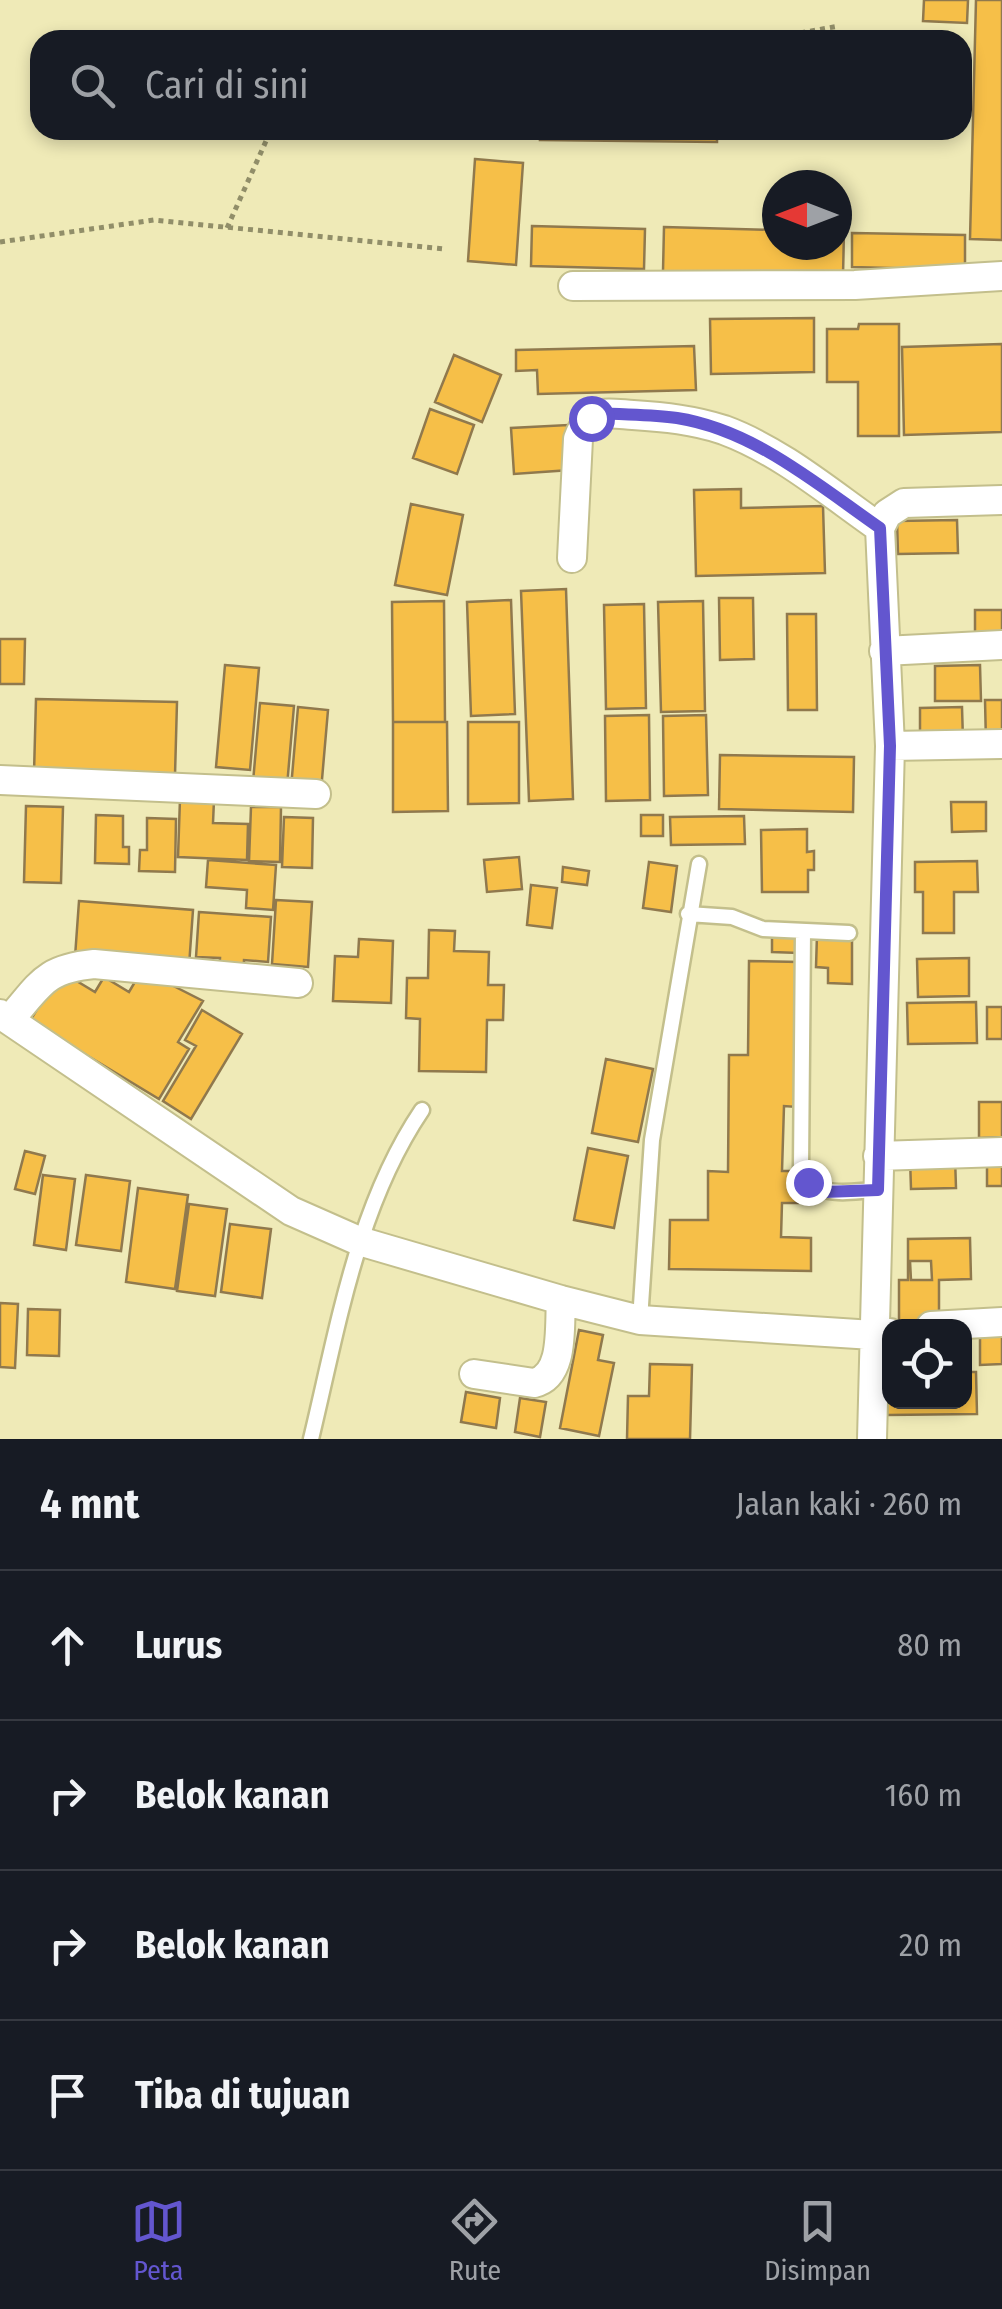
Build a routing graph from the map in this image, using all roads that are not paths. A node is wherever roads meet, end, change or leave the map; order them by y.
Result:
1 (1002, 276) edge
2 (574, 286) dead end
3 (1002, 500) edge
4 (880, 528) junction
5 (572, 558) dead end
6 (1002, 645) edge
7 (884, 651) junction
8 (1002, 744) edge
9 (890, 746) junction
10 (0, 780) edge
11 (316, 794) dead end
12 (699, 864) dead end
13 (688, 914) junction
14 (803, 931) junction
15 (849, 933) dead end
16 (298, 983) dead end
17 (5, 1017) edge
18 (422, 1110) dead end
19 (1002, 1152) edge
20 (878, 1156) junction
21 (878, 1190) junction
22 (359, 1241) junction
23 (561, 1300) junction
24 (640, 1320) junction
25 (1002, 1322) edge
26 (972, 1324) edge
27 (881, 1334) edge
28 (474, 1374) dead end
29 (311, 1439) edge
30 (872, 1439) edge

1 - 2 street
3 - 4 street
4 - 5 street
4 - 7 street
6 - 7 street
7 - 9 street
8 - 9 street
9 - 20 street
10 - 11 street
12 - 13 lane
13 - 14 lane
13 - 24 lane
14 - 15 lane
14 - 21 lane
16 - 17 street
17 - 22 street
18 - 22 lane
19 - 20 street
20 - 21 street
21 - 27 street
22 - 23 street
22 - 29 lane
23 - 24 street
23 - 28 street
24 - 27 street
25 - 26 street
27 - 30 street

